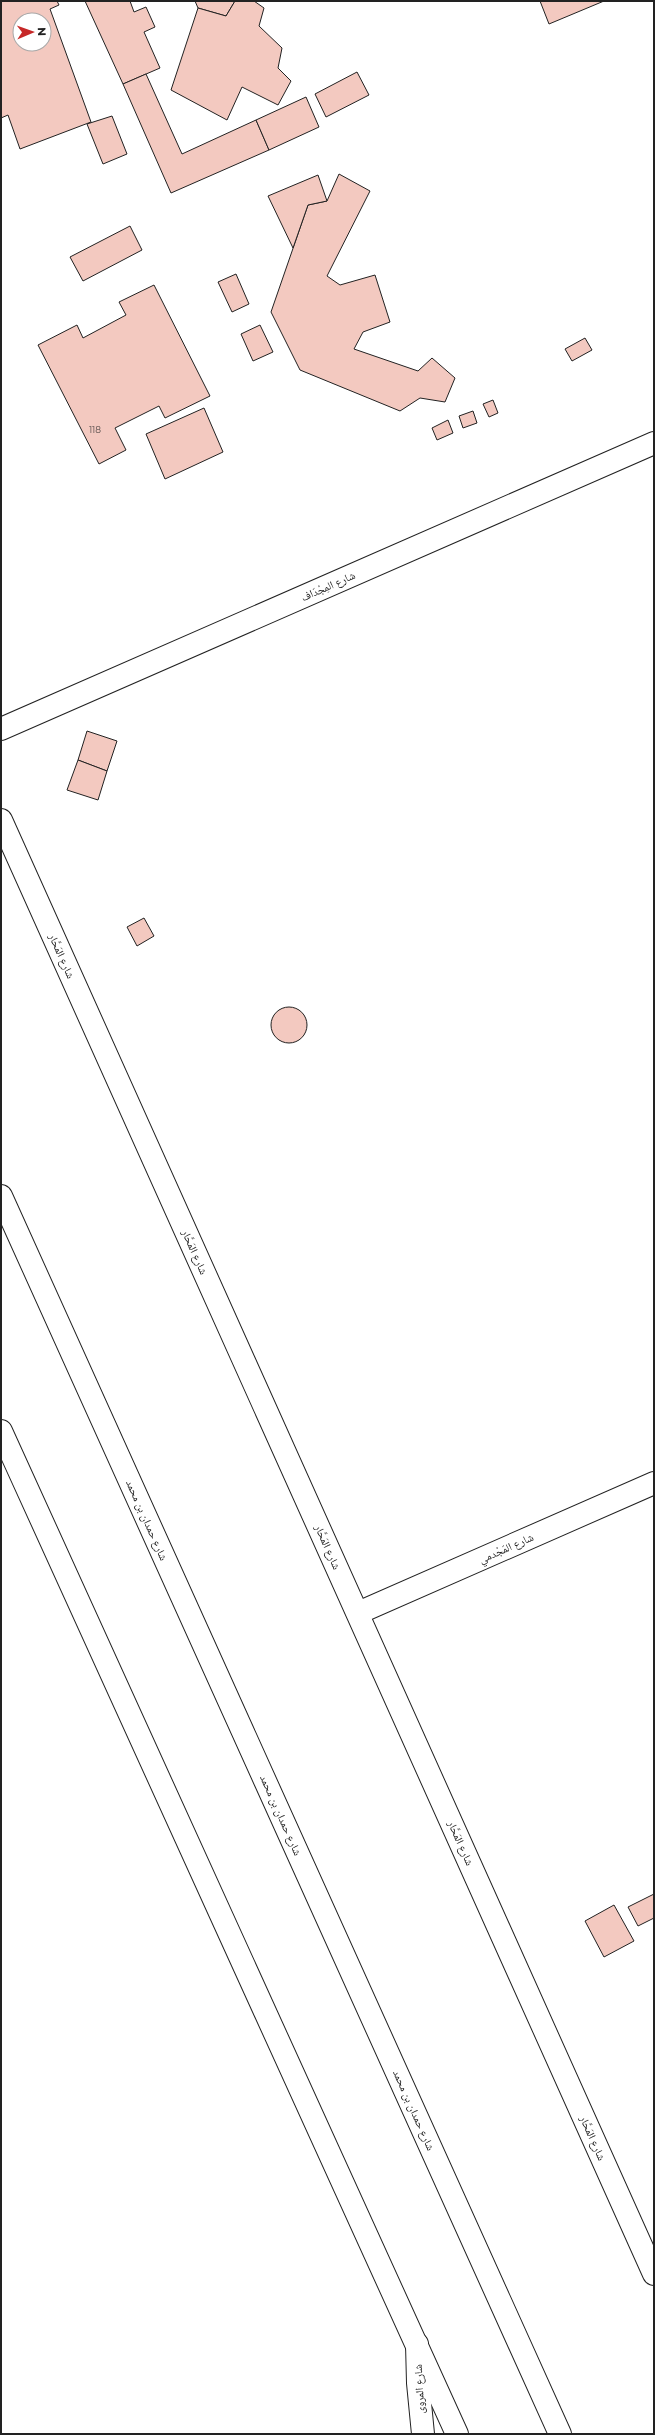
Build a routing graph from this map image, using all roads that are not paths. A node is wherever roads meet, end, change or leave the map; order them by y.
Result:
1 (654, 443) edge
2 (1, 729) edge
3 (1, 820) edge
4 (1, 1196) edge
5 (1, 1431) edge
6 (654, 1483) edge
7 (358, 1613) junction
8 (654, 2274) edge
9 (417, 2343) junction
10 (423, 2434) edge
11 (457, 2434) edge
12 (560, 2434) edge

1 - 2 street, شارع المِجْدَاف
3 - 7 street, شارع المَحَّار
4 - 12 street, شارع حمدان بن محمد
5 - 9 street
6 - 7 street, شارع المَجْدمي
7 - 8 street, شارع المَحَّار
9 - 10 street, شارع المروى
9 - 11 street

